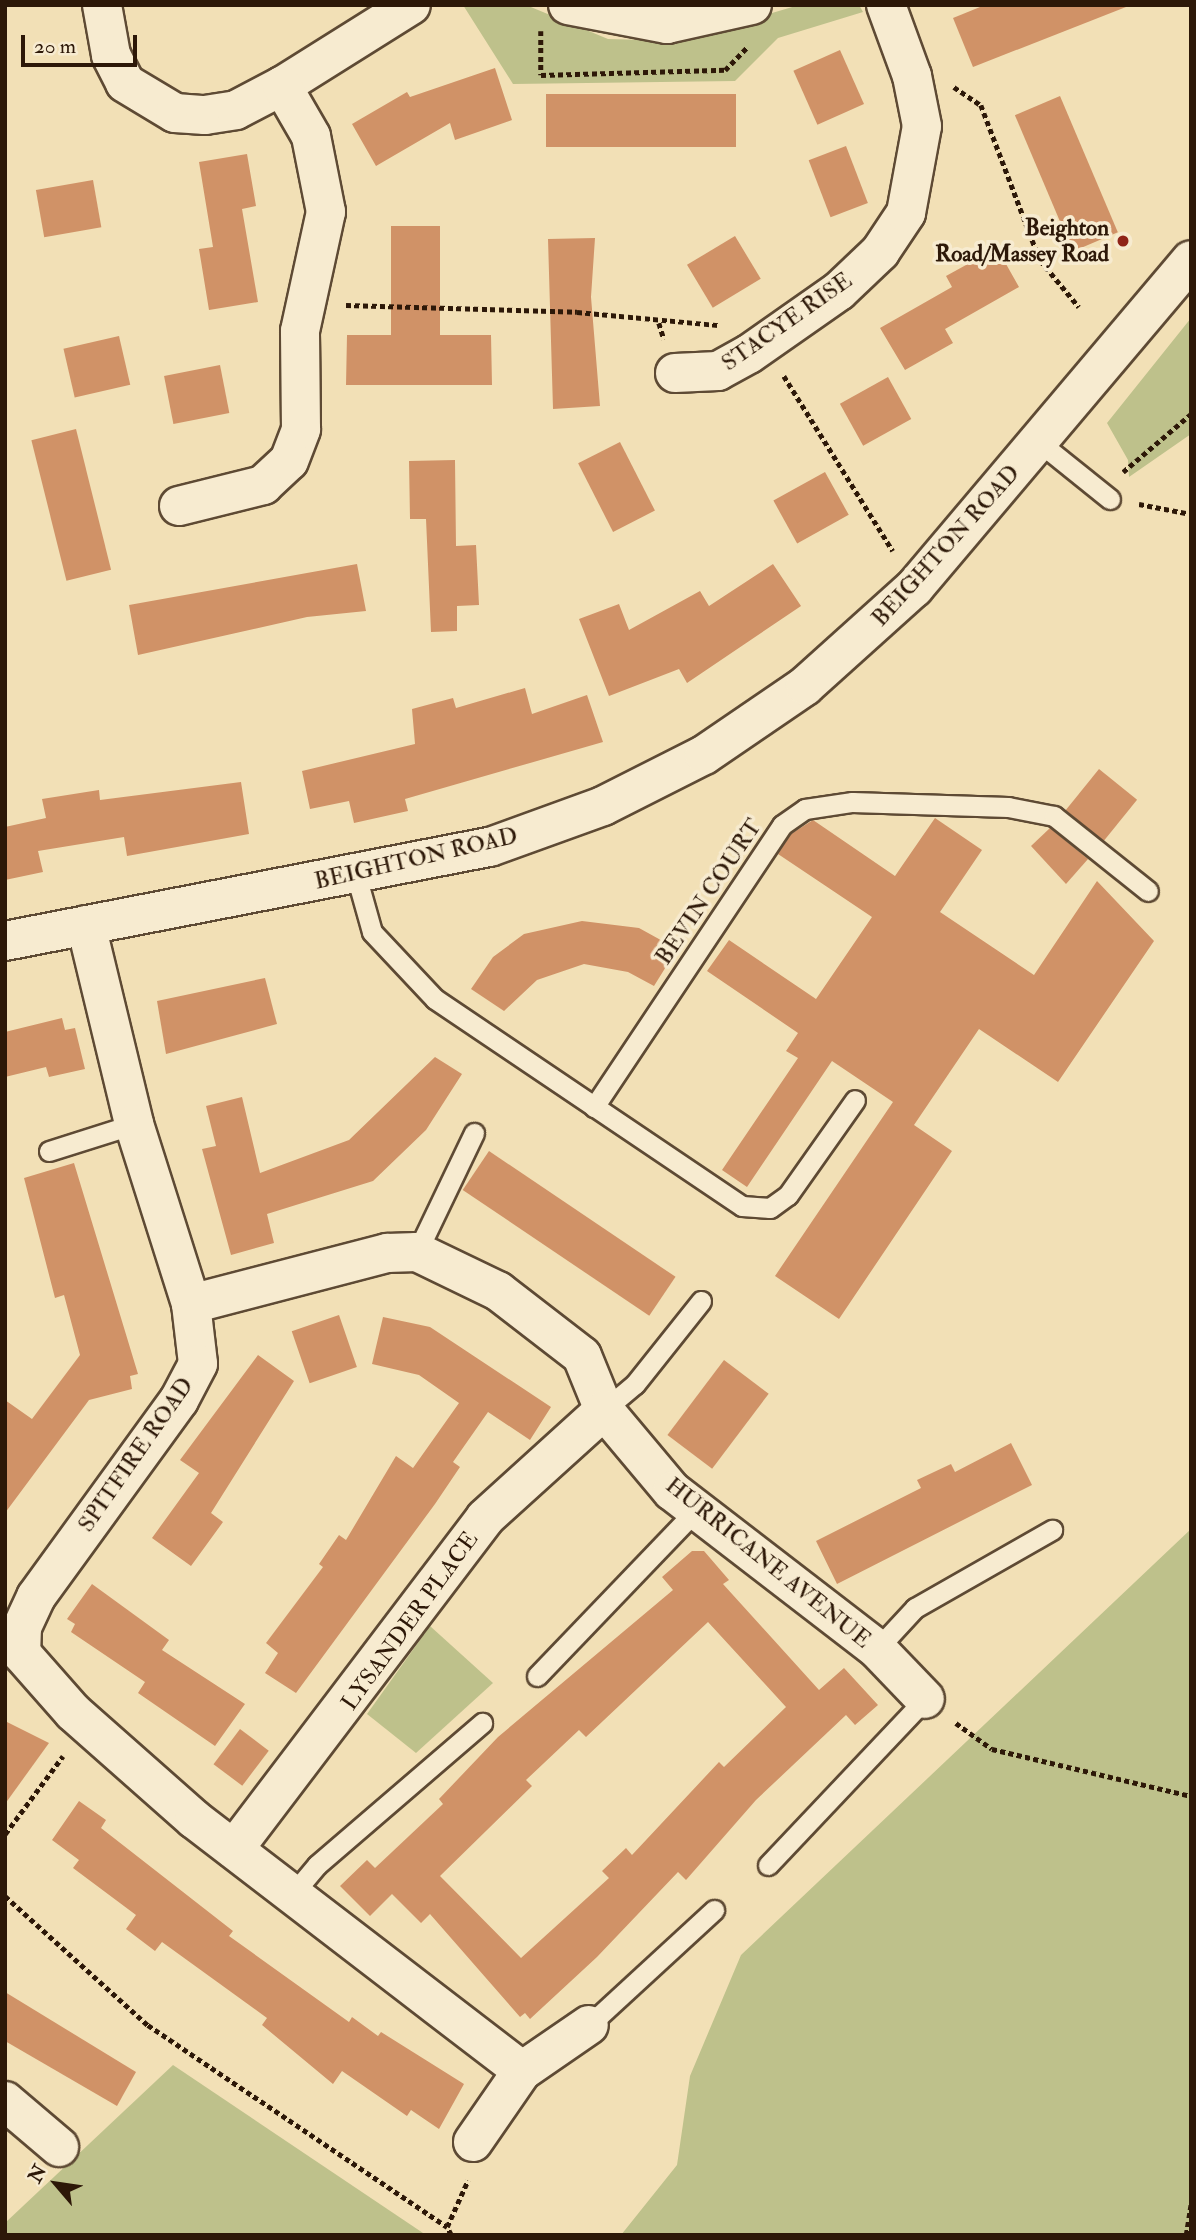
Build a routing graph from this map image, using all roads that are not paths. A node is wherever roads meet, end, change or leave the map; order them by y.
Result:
1 (102, 5) edge
2 (411, 5) edge
3 (568, 5) edge
4 (887, 5) edge
5 (752, 23) edge
6 (282, 86) junction
7 (1191, 260) edge
8 (676, 373) dead end
9 (1039, 442) junction
10 (1110, 499) road end
11 (179, 506) dead end
12 (356, 875) junction
13 (1148, 891) dead end
14 (86, 925) junction
15 (5, 941) edge
16 (855, 1100) dead end
17 (594, 1107) junction
18 (134, 1124) junction
19 (474, 1133) dead end
20 (48, 1151) dead end
21 (417, 1252) junction
22 (701, 1301) dead end
23 (191, 1304) junction
24 (604, 1410) junction
25 (696, 1510) junction
26 (1052, 1530) dead end
27 (14, 1626) edge
28 (877, 1649) junction
29 (537, 1676) dead end
30 (925, 1699) joint
31 (482, 1723) dead end
32 (234, 1849) junction
33 (768, 1864) dead end
34 (291, 1896) junction
35 (714, 1910) dead end
36 (589, 2025) joint
37 (522, 2071) junction
38 (5, 2101) edge
39 (474, 2142) road end
40 (59, 2147) dead end

1 - 6 street
2 - 6 street
3 - 5 street
4 - 8 street, STACYE RISE
6 - 11 street
7 - 9 street, BEIGHTON ROAD
9 - 10 lane
9 - 12 street, BEIGHTON ROAD
12 - 14 street, BEIGHTON ROAD
12 - 17 lane
13 - 17 lane, BEVIN COURT
14 - 15 street, BEIGHTON ROAD
14 - 18 street, SPITFIRE ROAD
16 - 17 lane
18 - 20 lane
18 - 23 street, SPITFIRE ROAD
19 - 21 lane
21 - 23 street, HURRICANE AVENUE
21 - 24 street, HURRICANE AVENUE
22 - 24 lane
23 - 27 street, SPITFIRE ROAD
24 - 25 street, HURRICANE AVENUE
24 - 32 street, LYSANDER PLACE
25 - 28 street, HURRICANE AVENUE
25 - 29 lane
26 - 28 lane
27 - 32 street, SPITFIRE ROAD
28 - 30 street, HURRICANE AVENUE
30 - 33 lane
31 - 34 lane
32 - 34 street, SPITFIRE ROAD
34 - 37 street, SPITFIRE ROAD
35 - 36 lane
36 - 37 street
37 - 39 street
38 - 40 street

